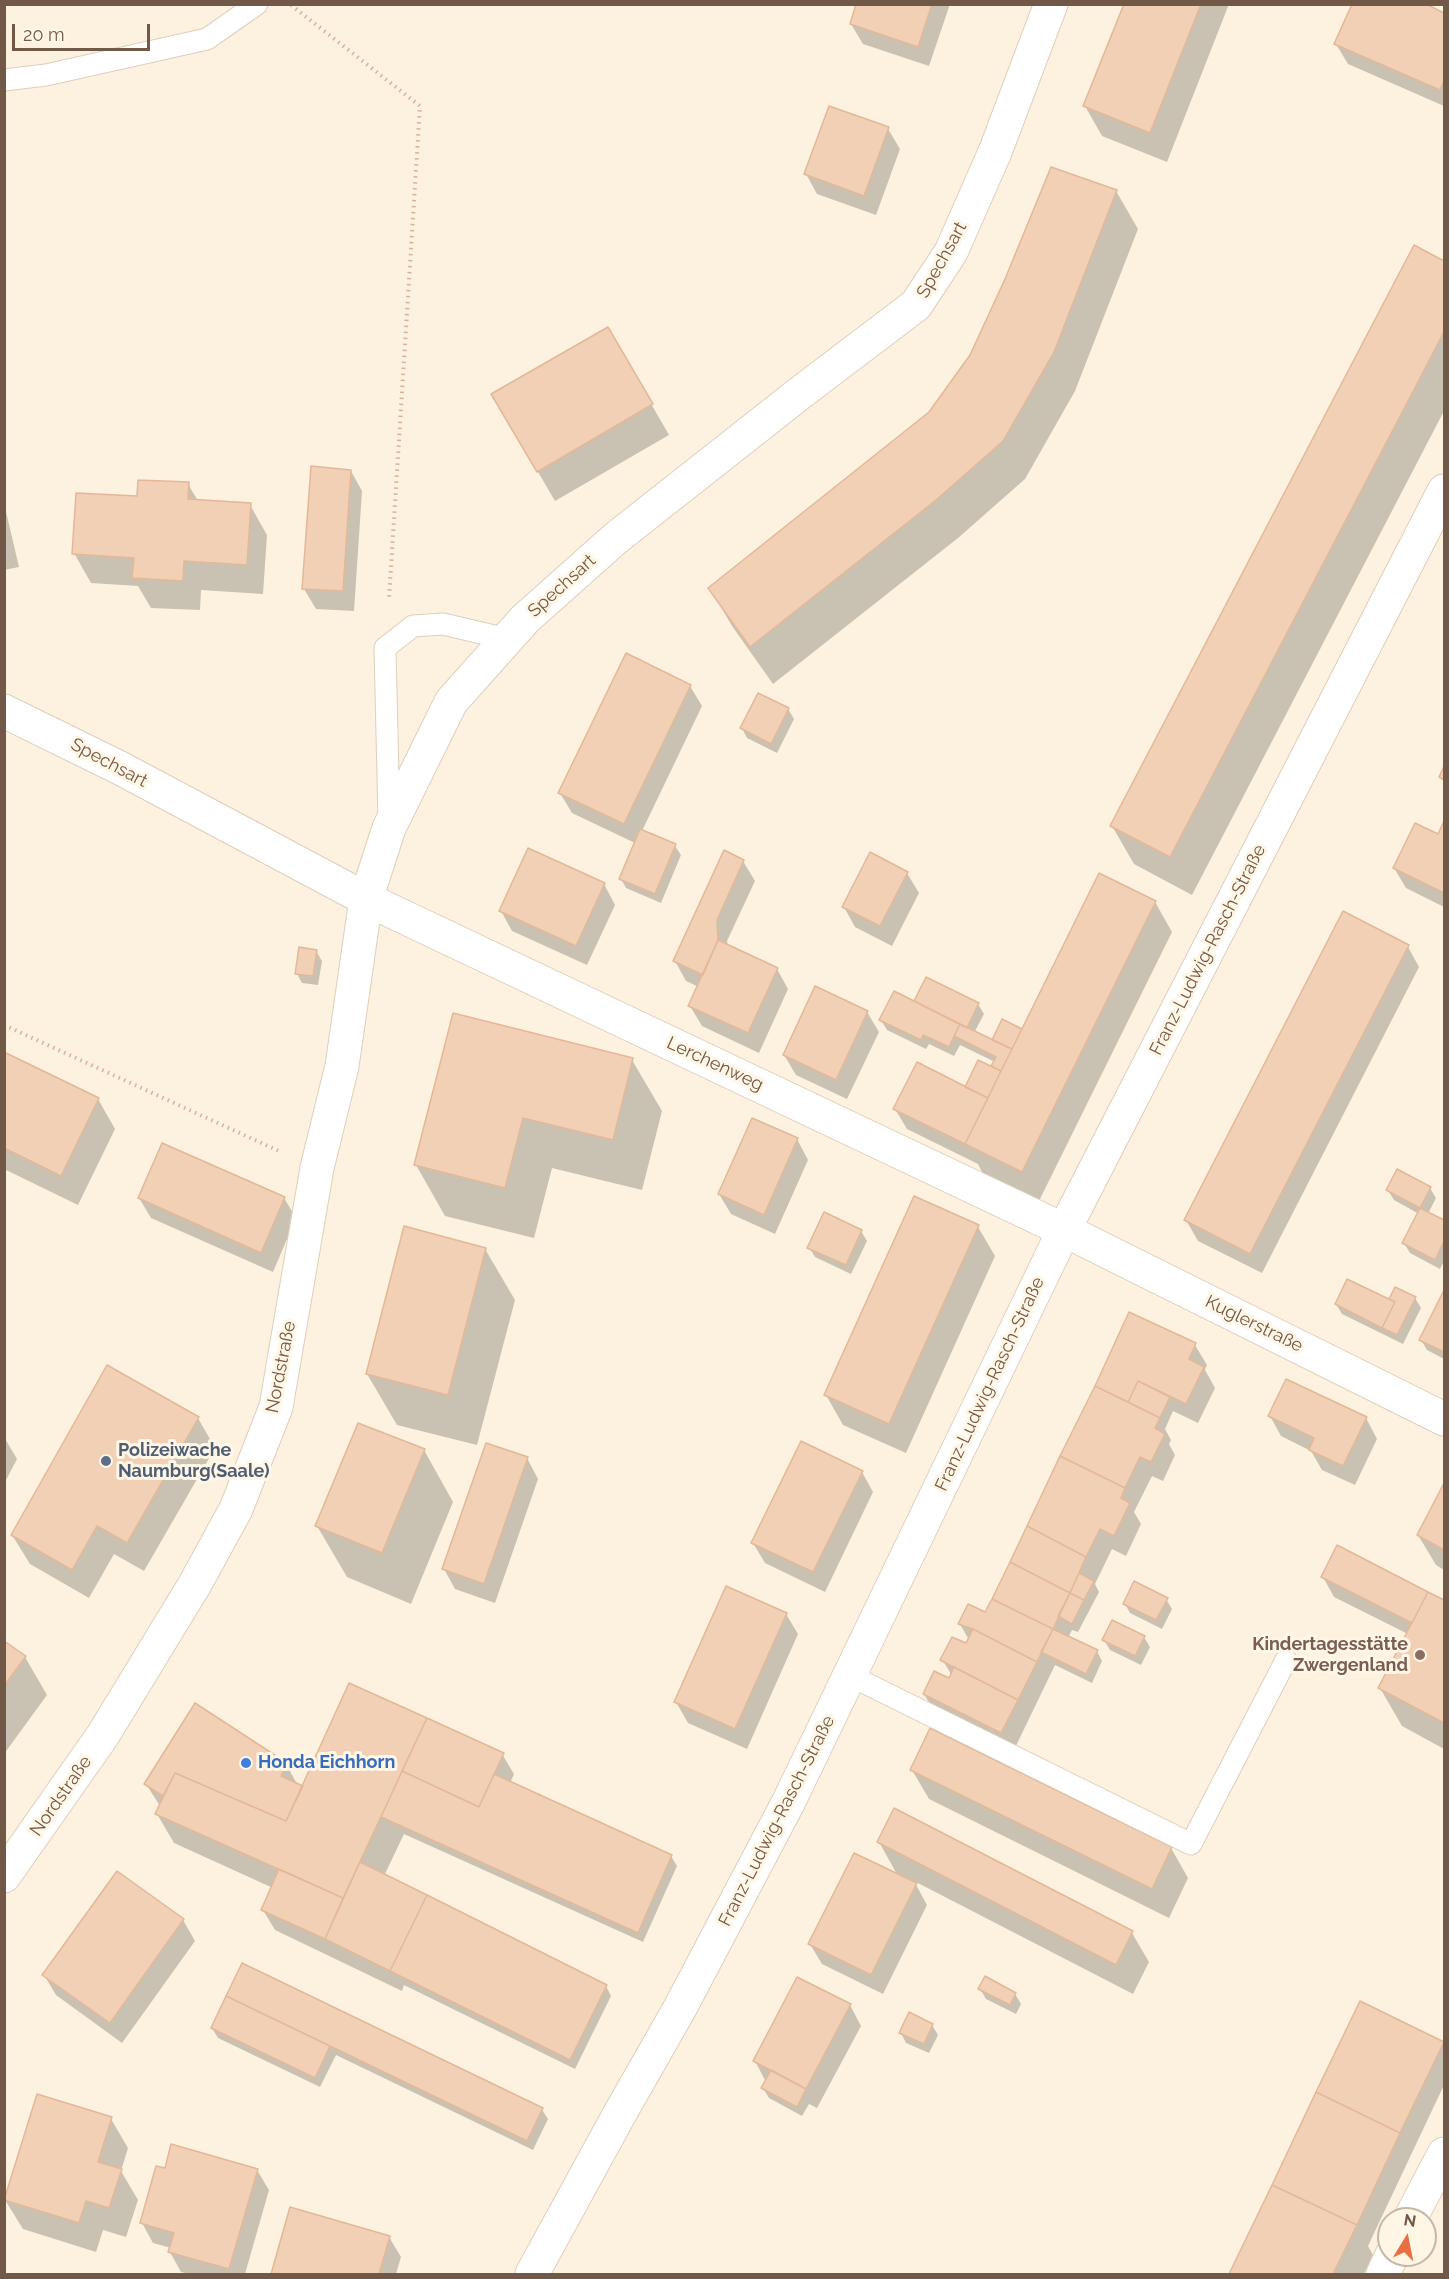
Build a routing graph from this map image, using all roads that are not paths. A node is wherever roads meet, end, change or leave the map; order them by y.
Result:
1 (257, 4) edge
2 (1051, 4) edge
3 (4, 80) edge
4 (1444, 491) edge
5 (507, 639) junction
6 (4, 711) edge
7 (389, 828) junction
8 (366, 899) junction
9 (1064, 1230) junction
10 (1444, 1419) edge
11 (1286, 1660) dead end
12 (851, 1676) junction
13 (4, 1876) edge
14 (1444, 2154) edge
15 (1416, 2207) edge
16 (532, 2274) edge

1 - 3 lane
2 - 5 street, Spechsart
4 - 9 street, Franz-Ludwig-Rasch-Straße
5 - 7 street, Spechsart
5 - 7 lane
6 - 8 street, Spechsart
7 - 8 street, Spechsart
8 - 9 street, Lerchenweg
8 - 13 street, Nordstraße
9 - 10 street, Kuglerstraße
9 - 12 street, Franz-Ludwig-Rasch-Straße
11 - 12 lane
12 - 16 street, Franz-Ludwig-Rasch-Straße
14 - 15 street

